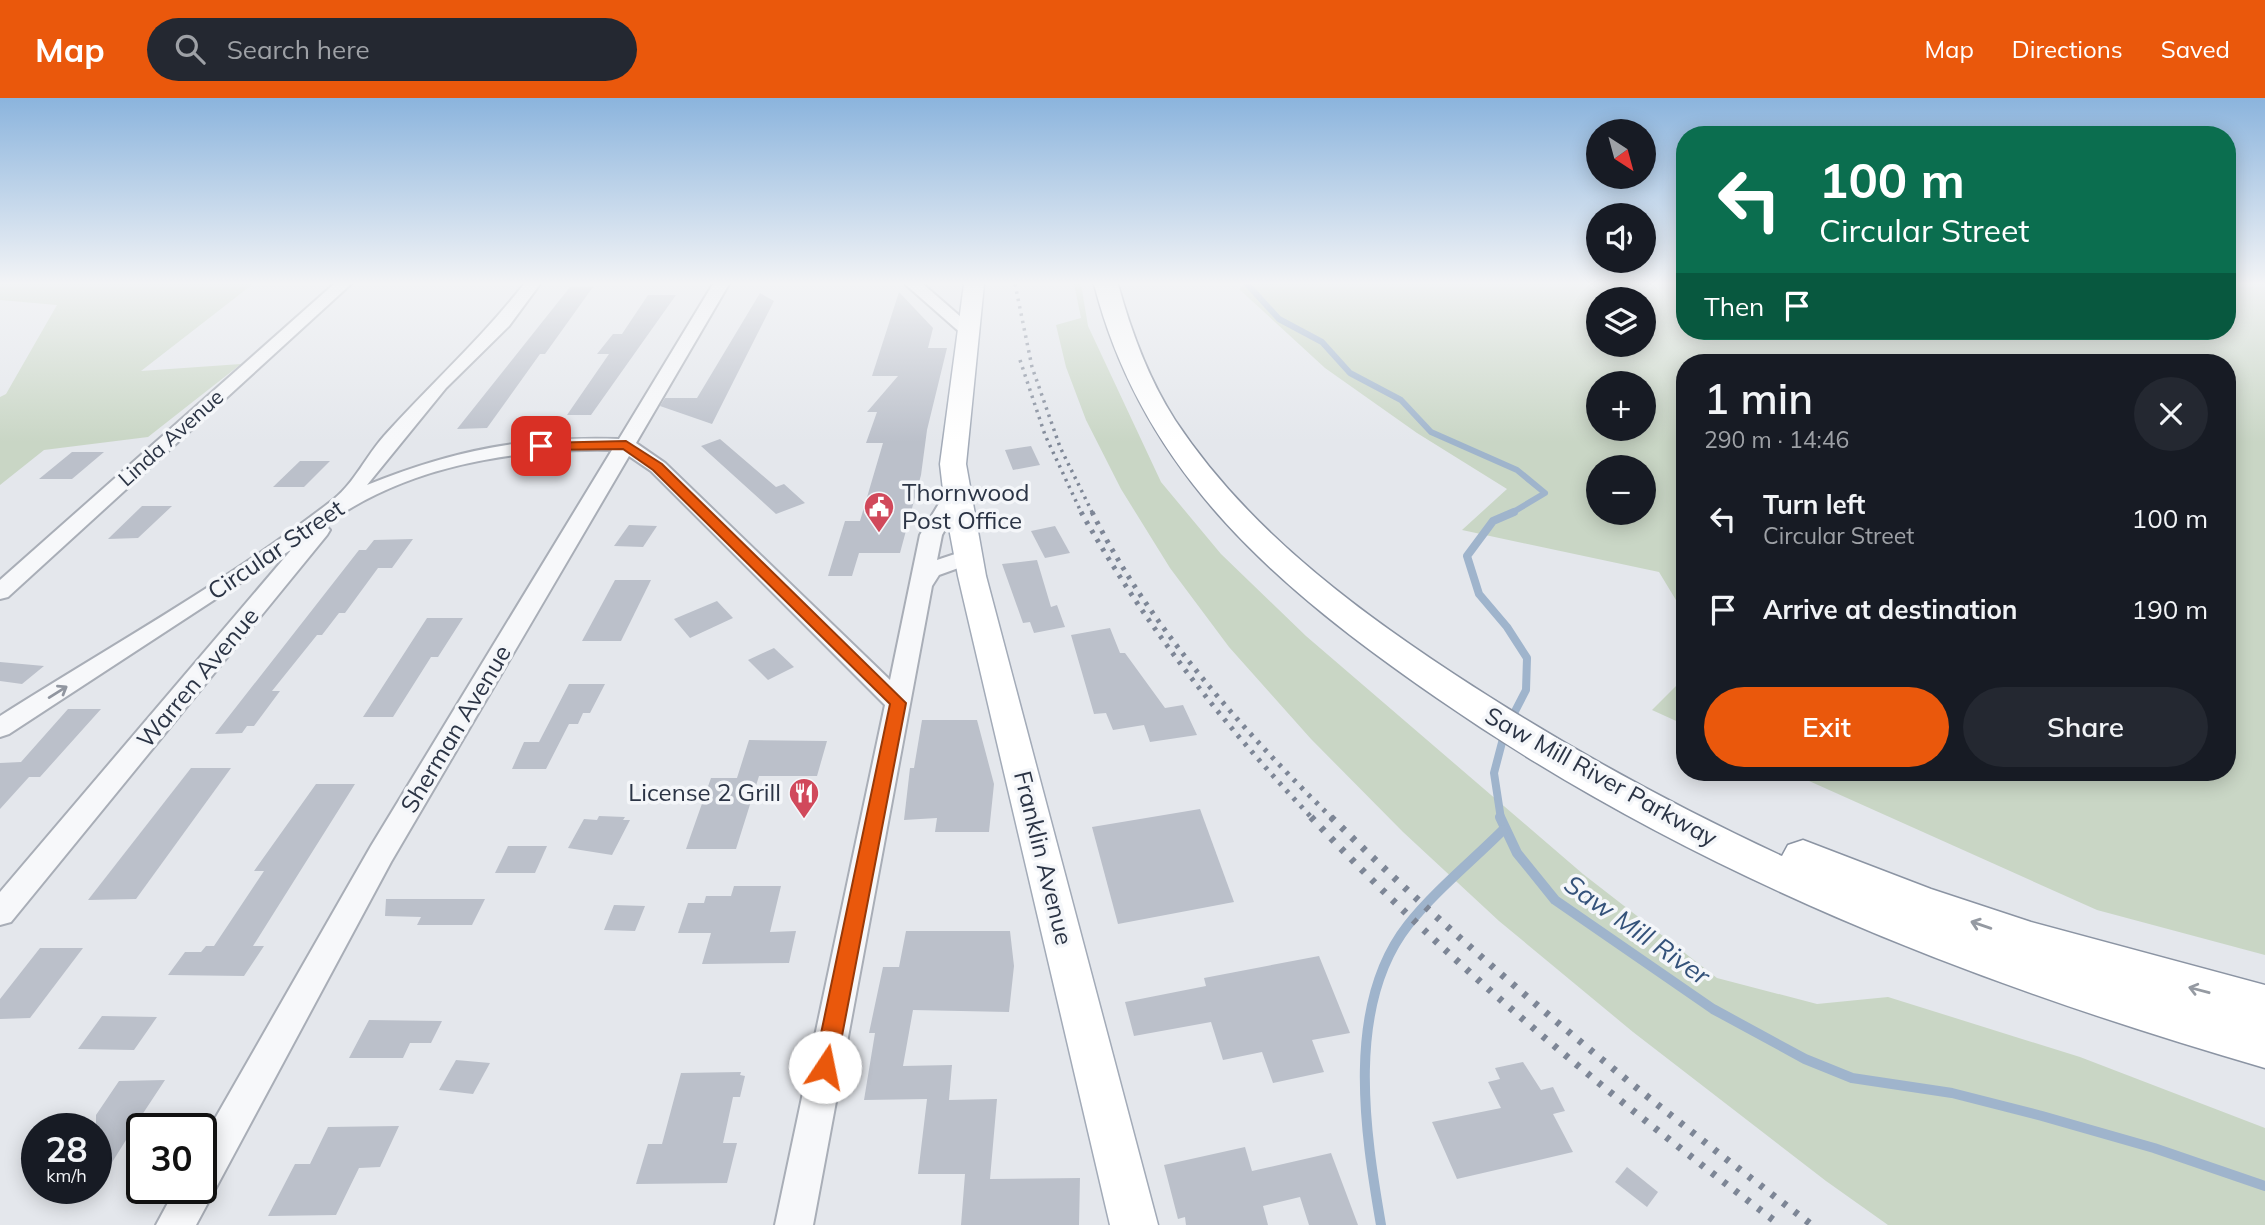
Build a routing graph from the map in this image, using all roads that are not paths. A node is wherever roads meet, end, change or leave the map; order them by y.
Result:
1 (284, 337) edge
2 (487, 337) edge
3 (690, 337) edge
4 (968, 337) edge
5 (1122, 337) edge
6 (1142, 337) edge
7 (626, 445) junction
8 (956, 491) junction
9 (343, 502) junction
10 (967, 557) junction
11 (920, 586) junction
12 (0, 592) edge
13 (1475, 694) junction
14 (898, 703) junction
15 (0, 728) edge
16 (1545, 737) junction
17 (0, 913) edge
18 (1990, 961) junction
19 (2265, 1006) edge
20 (2265, 1046) edge
21 (2265, 1069) edge
22 (217, 1150) edge
23 (187, 1204) edge
24 (175, 1225) edge
25 (794, 1225) edge
26 (1134, 1225) edge

1 - 12 street, Linda Avenue
2 - 9 street, Warren Avenue
3 - 7 street, Sherman Avenue
4 - 8 main road, Franklin Avenue
5 - 13 highway, Saw Mill River Parkway
6 - 13 highway, Saw Mill River Parkway
7 - 9 street, Circular Street
7 - 14 street
7 - 22 street, Sherman Avenue
8 - 10 main road, Franklin Avenue
8 - 11 street
15 -> 9 street, Circular Street
9 - 17 street, Warren Avenue
10 - 11 street
10 - 26 main road, Franklin Avenue
11 - 14 street
13 - 16 highway, Saw Mill River Parkway
14 - 25 street
16 - 18 highway, Saw Mill River Parkway
19 -> 16 highway, Saw Mill River Parkway
18 - 20 highway, Saw Mill River Parkway
18 - 21 highway
23 - 24 street

